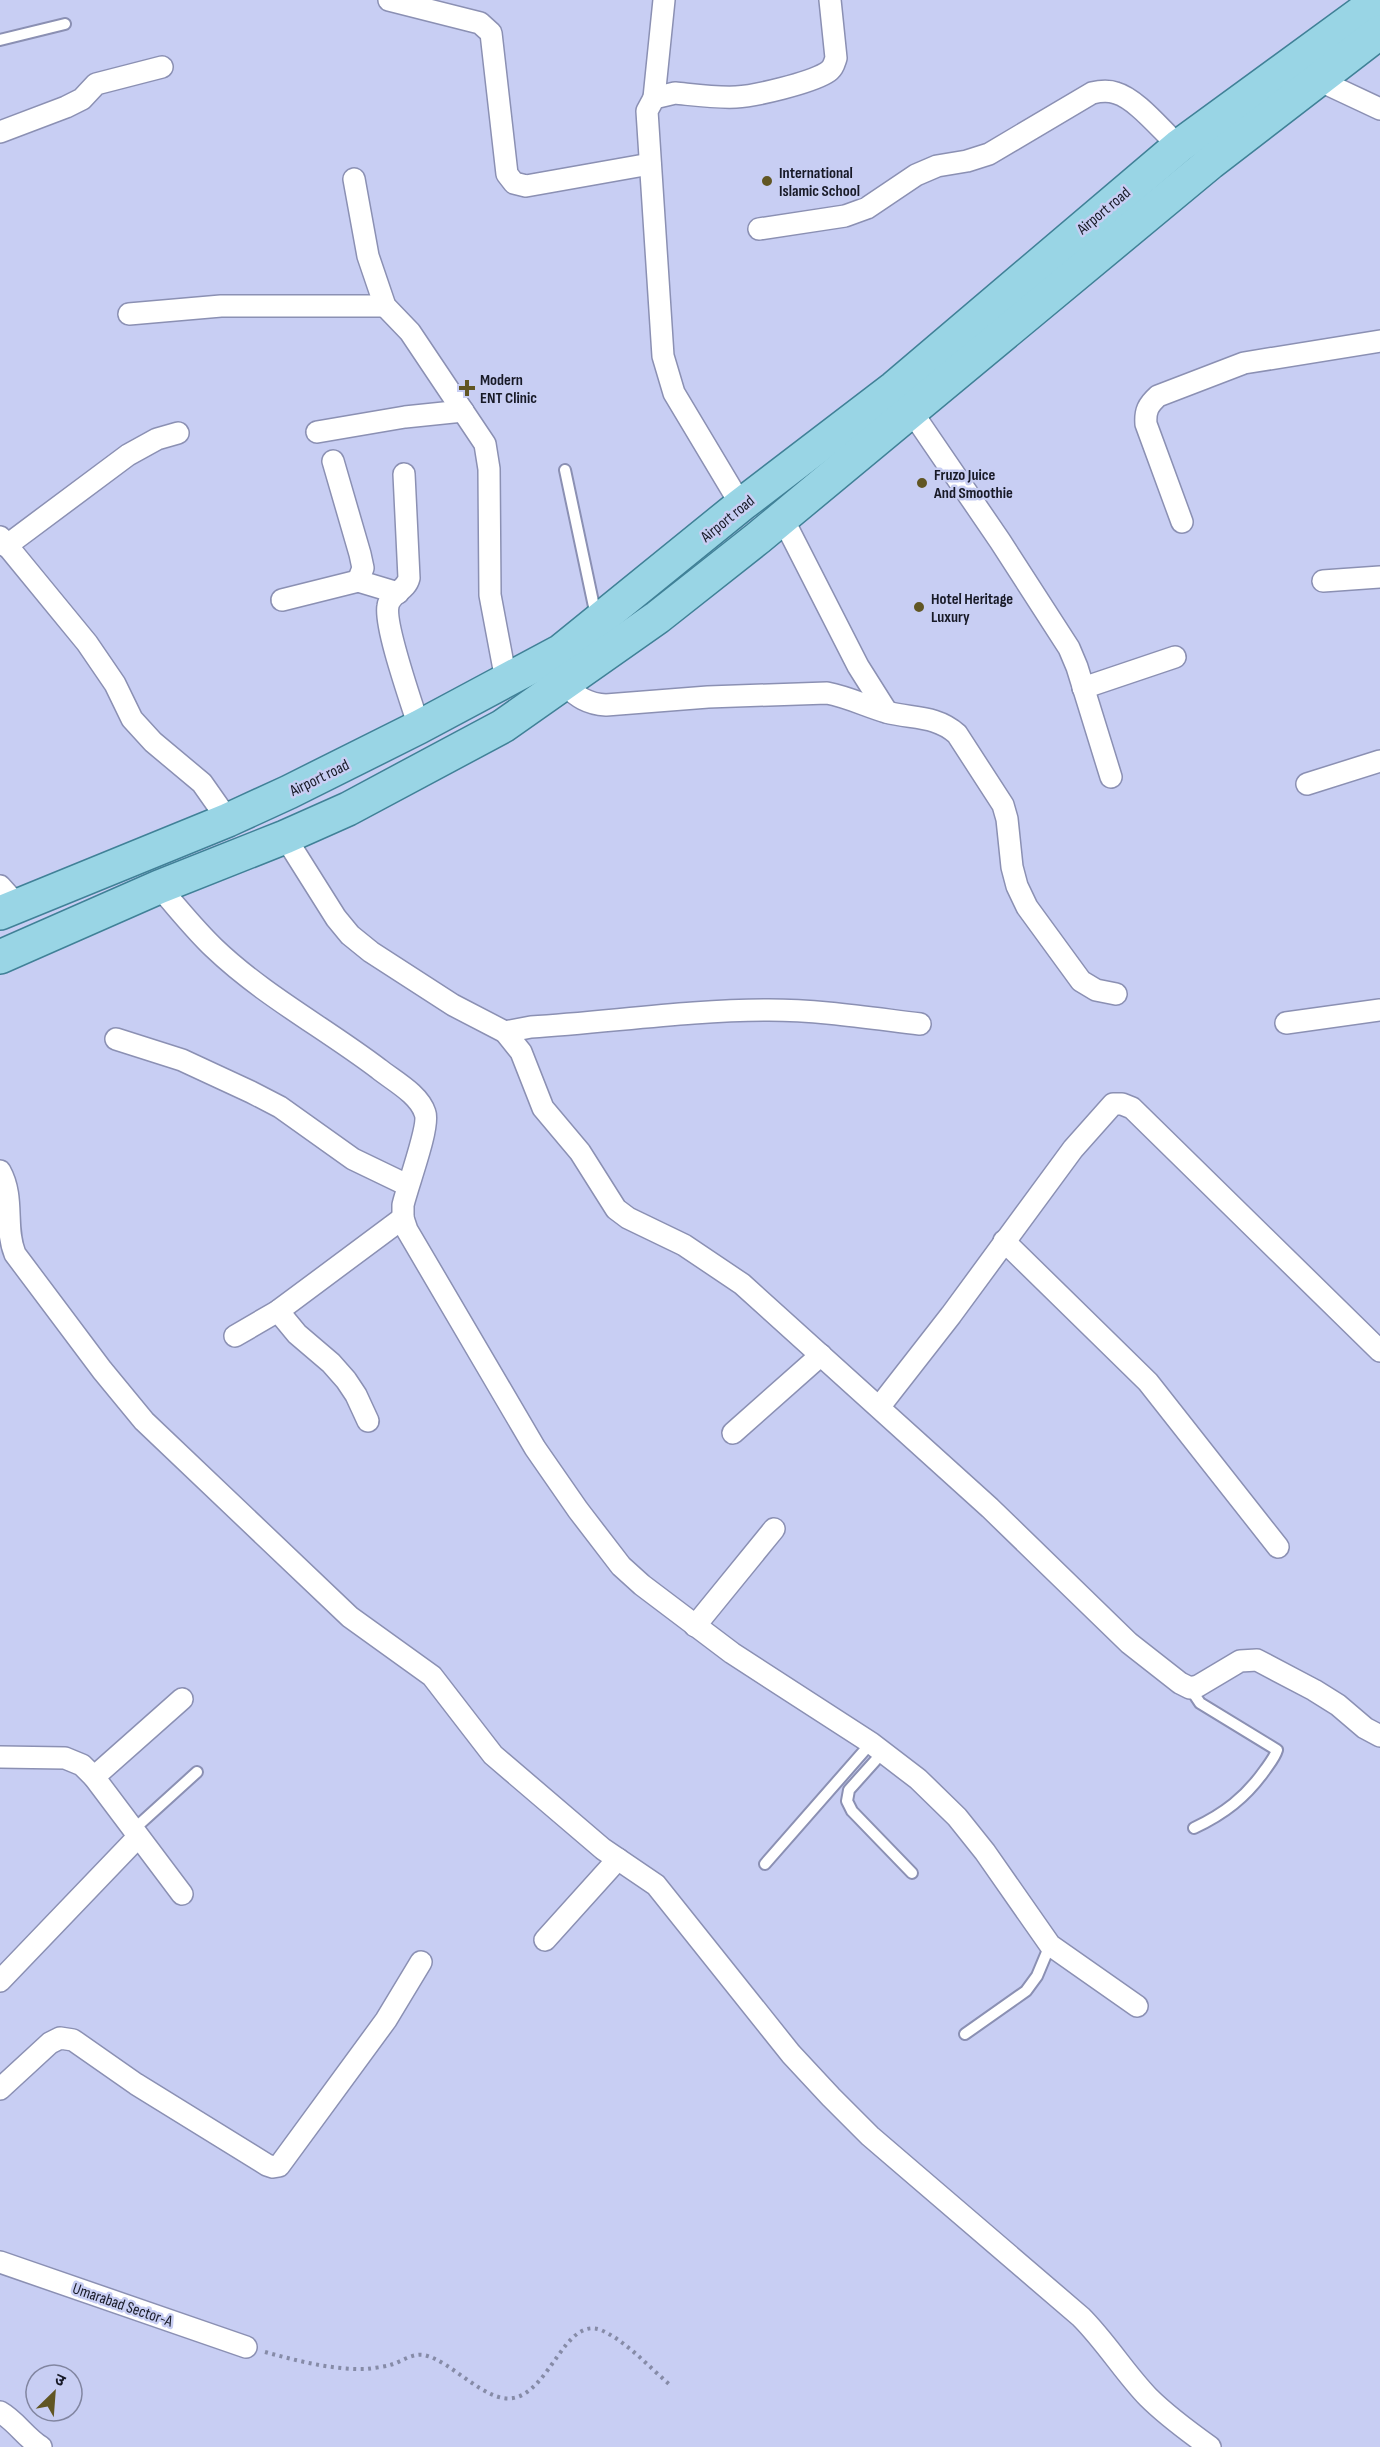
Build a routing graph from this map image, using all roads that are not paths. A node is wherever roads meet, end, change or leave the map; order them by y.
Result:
1 (664, 0) edge
2 (830, 0) edge
3 (1378, 0) edge
4 (397, 1) edge
5 (65, 24) dead end
6 (1380, 32) edge
7 (0, 40) edge
8 (162, 67) dead end
9 (1316, 79) junction
10 (654, 98) junction
11 (1380, 109) edge
12 (0, 132) edge
13 (1179, 146) junction
14 (650, 164) junction
15 (354, 179) dead end
16 (759, 229) dead end
17 (385, 306) junction
18 (129, 314) dead end
19 (1380, 341) edge
20 (903, 399) junction
21 (463, 411) junction
22 (316, 432) dead end
23 (178, 433) dead end
24 (333, 461) dead end
25 (565, 470) dead end
26 (404, 474) dead end
27 (741, 505) junction
28 (782, 517) junction
29 (1182, 522) dead end
30 (3, 541) edge
31 (1380, 577) edge
32 (358, 581) junction
33 (1323, 581) dead end
34 (398, 593) junction
35 (282, 600) dead end
36 (597, 623) junction
37 (1175, 657) dead end
38 (506, 680) junction
39 (563, 684) junction
40 (1083, 688) junction
41 (887, 712) junction
42 (419, 727) junction
43 (1380, 761) edge
44 (1111, 777) dead end
45 (1307, 784) dead end
46 (228, 820) junction
47 (285, 837) junction
48 (159, 887) junction
49 (6, 901) edge
50 (0, 957) edge
51 (1116, 994) dead end
52 (1380, 1010) edge
53 (1286, 1023) dead end
54 (920, 1024) dead end
55 (505, 1032) junction
56 (116, 1039) dead end
57 (0, 1171) edge
58 (407, 1185) junction
59 (403, 1218) junction
60 (1004, 1241) junction
61 (278, 1311) junction
62 (235, 1336) dead end
63 (1380, 1351) edge
64 (821, 1355) junction
65 (880, 1406) junction
66 (368, 1421) dead end
67 (733, 1433) dead end
68 (774, 1530) dead end
69 (1278, 1547) dead end
70 (695, 1626) junction
71 (1190, 1688) junction
72 (182, 1699) dead end
73 (1380, 1736) edge
74 (877, 1747) junction
75 (0, 1757) edge
76 (197, 1772) dead end
77 (94, 1778) junction
78 (1194, 1828) dead end
79 (136, 1834) junction
80 (618, 1859) junction
81 (765, 1864) dead end
82 (912, 1873) dead end
83 (182, 1894) dead end
84 (545, 1940) dead end
85 (1050, 1945) junction
86 (422, 1962) dead end
87 (0, 1981) edge
88 (1137, 2006) dead end
89 (965, 2034) dead end
90 (0, 2089) edge
91 (0, 2262) edge
92 (246, 2347) road end
93 (0, 2412) edge
94 (41, 2447) edge
95 (1210, 2447) edge

1 - 10 street
2 - 10 street
3 - 13 main road, Airport road
4 - 14 street
5 - 7 lane
6 - 9 main road
8 - 12 street
9 - 11 street
9 - 20 main road
10 - 14 street
13 - 16 street
13 - 20 main road, Airport road
14 - 27 street
15 - 17 street
17 - 18 street
17 - 21 street
19 - 29 street
20 - 27 main road, Airport road
20 - 28 main road
20 - 40 street
21 - 22 street
21 - 38 street
23 - 30 street
24 - 32 street
25 - 36 lane
26 - 34 street
27 - 36 main road, Airport road
28 - 39 main road
28 - 41 street
30 - 46 street
31 - 33 street
32 - 34 street
32 - 35 street
34 - 42 street
36 - 38 main road, Airport road
37 - 40 street
38 - 42 main road, Airport road
39 - 41 street
39 - 47 main road
40 - 44 street
41 - 51 street
42 - 46 main road, Airport road
43 - 45 street
46 - 49 main road, Airport road
47 - 48 main road
47 - 55 street
48 - 50 main road
48 - 58 street
52 - 53 street
54 - 55 street
55 - 64 street
56 - 58 street
57 - 80 street
58 - 59 street
59 - 61 street
59 - 70 street
60 - 63 street
60 - 65 street
60 - 69 street
61 - 62 street
61 - 66 street
64 - 65 street
64 - 67 street
65 - 71 street
68 - 70 street
70 - 74 street
71 - 73 street
71 - 78 lane
72 - 77 street
74 - 81 lane
74 - 82 lane
74 - 85 street
75 - 77 street
76 - 79 lane
77 - 79 street
79 - 83 street
79 - 87 street
80 - 84 street
80 - 95 street
85 - 88 street
85 - 89 lane
86 - 90 street
91 - 92 street, Umarabad Sector-A
93 - 94 street

